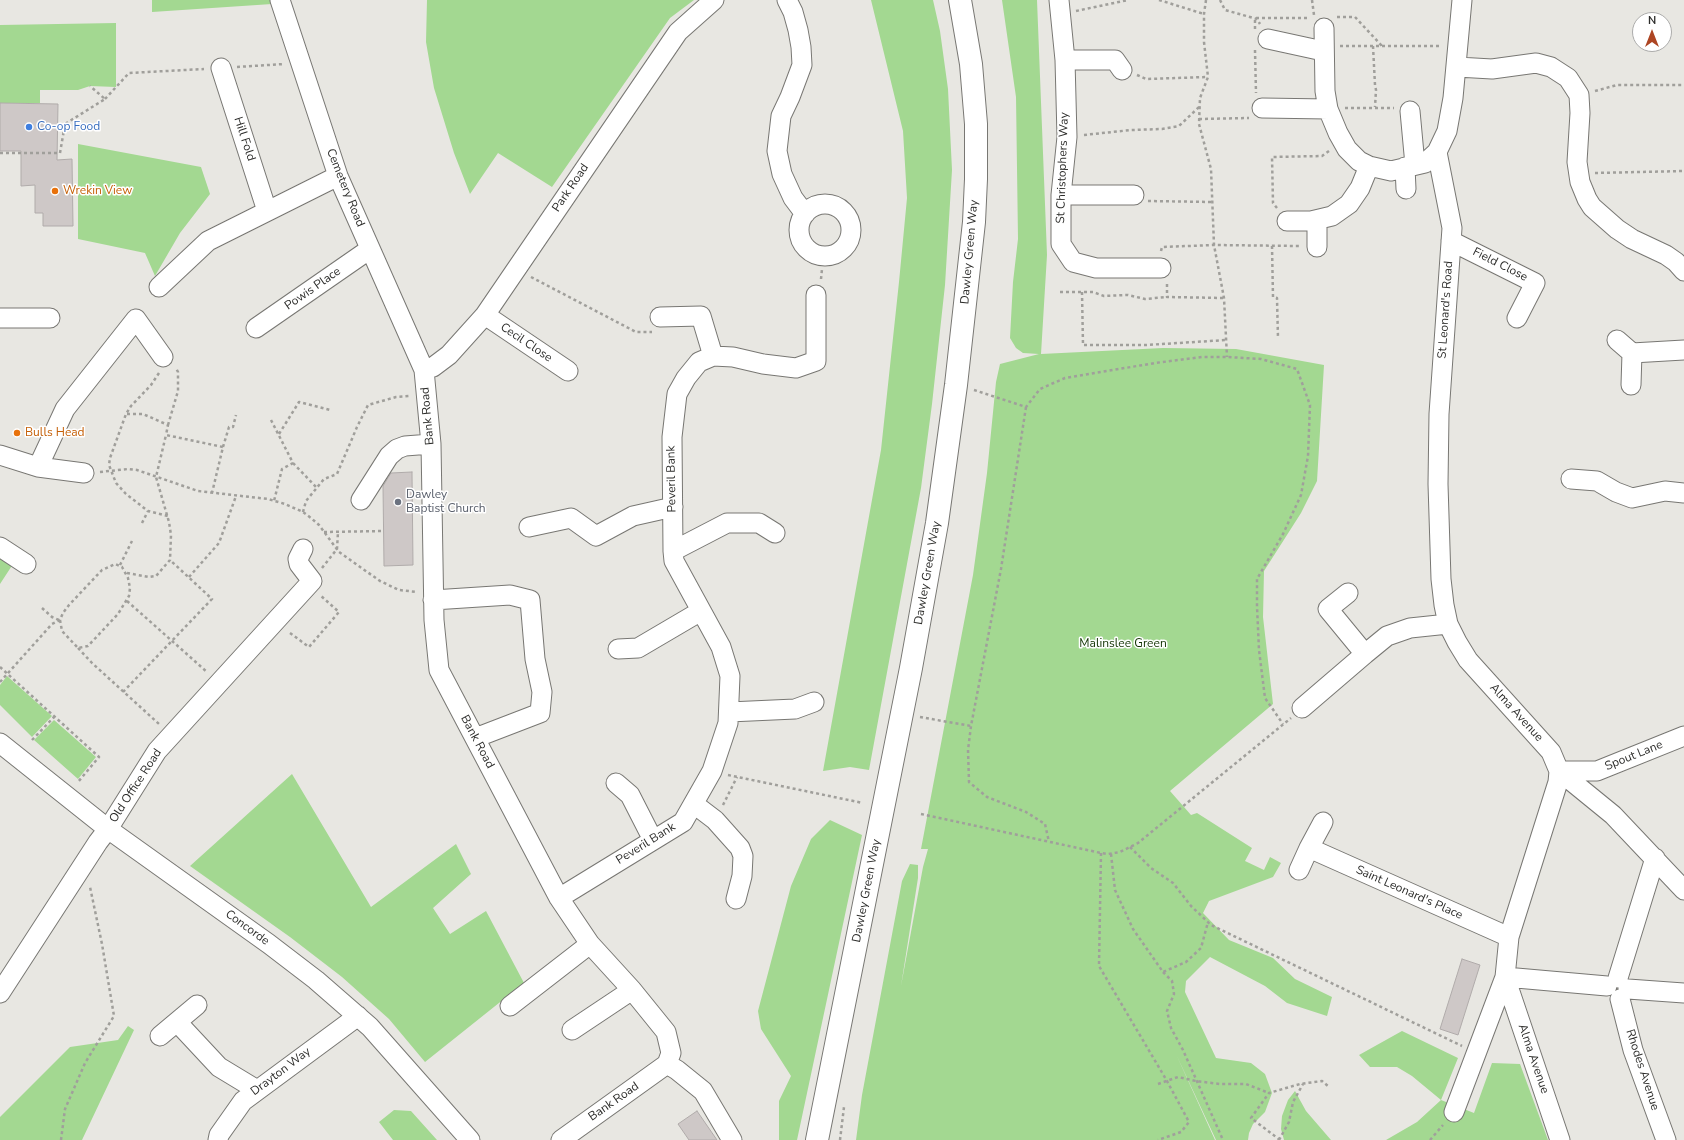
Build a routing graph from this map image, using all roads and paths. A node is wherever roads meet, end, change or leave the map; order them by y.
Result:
1 (280, 0) edge
2 (714, 0) edge
3 (787, 0) edge
4 (960, 0) edge
5 (1128, 0) edge
6 (1159, 0) edge
7 (1206, 0) edge
8 (1220, 0) edge
9 (1462, 0) edge
10 (1060, 7) edge
11 (1204, 14) junction
12 (1255, 18) junction
13 (1324, 32) junction
14 (1259, 41) junction
15 (1373, 46) junction
16 (1382, 46) junction
17 (1458, 46) junction
18 (1065, 60) junction
19 (300, 63) junction
20 (1457, 67) junction
21 (221, 68) junction
22 (1122, 70) joint
23 (1207, 77) dead end
24 (1684, 85) edge
25 (90, 86) dead end
26 (1579, 96) junction
27 (105, 99) junction
28 (1199, 107) junction
29 (1376, 107) junction
30 (1262, 108) junction
31 (1328, 108) junction
32 (1410, 111) joint
33 (1199, 119) junction
34 (1066, 137) junction
35 (1343, 141) junction
36 (1438, 152) junction
37 (0, 153) edge
38 (1369, 166) junction
39 (1410, 166) junction
40 (1684, 171) edge
41 (1578, 173) junction
42 (338, 176) junction
43 (1406, 189) dead end
44 (1061, 195) junction
45 (1134, 195) joint
46 (1212, 202) junction
47 (267, 211) junction
48 (805, 214) junction
49 (1317, 220) junction
50 (1287, 221) joint
51 (1451, 240) junction
52 (1214, 245) junction
53 (1272, 246) junction
54 (1317, 247) joint
55 (370, 249) junction
56 (1152, 268) junction
57 (516, 269) junction
58 (1684, 271) edge
59 (159, 287) dead end
60 (1060, 292) dead end
61 (1082, 292) junction
62 (816, 295) dead end
63 (1167, 297) junction
64 (1224, 298) junction
65 (485, 315) junction
66 (0, 318) edge
67 (50, 318) dead end
68 (1517, 318) dead end
69 (656, 324) joint
70 (256, 328) dead end
71 (1278, 338) dead end
72 (1226, 340) junction
73 (1617, 340) dead end
74 (1684, 350) edge
75 (1632, 353) junction
76 (713, 356) junction
77 (1227, 357) junction
78 (166, 364) junction
79 (424, 370) junction
80 (568, 372) dead end
81 (1631, 385) dead end
82 (972, 390) dead end
83 (426, 394) junction
84 (1026, 407) junction
85 (330, 410) dead end
86 (126, 414) junction
87 (236, 415) dead end
88 (271, 420) dead end
89 (168, 425) junction
90 (280, 434) junction
91 (166, 435) junction
92 (431, 444) junction
93 (223, 447) junction
94 (0, 455) edge
95 (293, 464) junction
96 (38, 467) junction
97 (111, 472) junction
98 (84, 473) joint
99 (156, 477) junction
100 (1570, 479) dead end
101 (317, 488) junction
102 (212, 493) junction
103 (1684, 493) edge
104 (236, 496) junction
105 (361, 500) dead end
106 (274, 501) junction
107 (673, 506) junction
108 (148, 511) junction
109 (303, 512) junction
110 (168, 516) junction
111 (142, 523) dead end
112 (529, 527) dead end
113 (384, 531) dead end
114 (324, 532) junction
115 (338, 532) junction
116 (775, 533) dead end
117 (132, 541) dead end
118 (0, 548) edge
119 (303, 549) dead end
120 (336, 549) junction
121 (673, 551) junction
122 (170, 560) junction
123 (26, 564) dead end
124 (120, 566) junction
125 (126, 573) junction
126 (188, 577) junction
127 (316, 588) junction
128 (1348, 593) dead end
129 (433, 596) junction
130 (127, 601) junction
131 (42, 608) dead end
132 (701, 611) junction
133 (54, 618) junction
134 (60, 620) junction
135 (52, 624) junction
136 (1448, 624) junction
137 (290, 633) dead end
138 (172, 640) junction
139 (78, 648) junction
140 (618, 648) dead end
141 (1365, 654) junction
142 (0, 666) edge
143 (7, 673) junction
144 (0, 682) edge
145 (219, 683) junction
146 (123, 692) junction
147 (814, 702) dead end
148 (1302, 708) joint
149 (729, 712) junction
150 (55, 716) junction
151 (917, 716) dead end
152 (1283, 724) junction
153 (971, 726) junction
154 (172, 735) junction
155 (1684, 736) edge
156 (474, 738) junction
157 (32, 740) dead end
158 (0, 743) edge
159 (1559, 770) junction
160 (712, 771) junction
161 (737, 777) junction
162 (78, 782) dead end
163 (616, 783) dead end
164 (863, 803) dead end
165 (694, 804) junction
166 (921, 814) dead end
167 (715, 820) junction
168 (1323, 822) dead end
169 (108, 829) junction
170 (653, 840) junction
171 (1049, 842) junction
172 (1130, 847) junction
173 (1309, 848) junction
174 (1101, 853) junction
175 (1111, 854) junction
176 (1655, 858) junction
177 (85, 863) junction
178 (1299, 870) dead end
179 (1684, 890) edge
180 (559, 898) junction
181 (736, 899) dead end
182 (1208, 922) junction
183 (1509, 937) junction
184 (590, 944) junction
185 (1163, 972) junction
186 (1505, 977) junction
187 (1618, 988) junction
188 (632, 990) junction
189 (0, 993) edge
190 (1684, 993) edge
191 (197, 1005) dead end
192 (510, 1006) dead end
193 (358, 1016) junction
194 (177, 1022) junction
195 (572, 1030) dead end
196 (160, 1036) dead end
197 (1477, 1053) junction
198 (667, 1064) junction
199 (1167, 1081) junction
200 (1196, 1081) junction
201 (1158, 1084) dead end
202 (1304, 1084) junction
203 (1328, 1086) dead end
204 (257, 1090) junction
205 (1269, 1093) junction
206 (1454, 1112) joint
207 (61, 1140) edge
208 (218, 1140) edge
209 (470, 1140) edge
210 (561, 1140) edge
211 (732, 1140) edge
212 (817, 1140) edge
213 (1158, 1140) edge
214 (1223, 1140) edge
215 (1280, 1140) edge
216 (1430, 1140) edge
217 (1560, 1140) edge
218 (1666, 1140) edge

1 - 19 street, Cemetery Road
2 - 57 street, Park Road
3 - 48 street
4 - 212 main road, Dawley Green Way
5 - 10 path
6 - 11 path
7 - 11 path
8 - 12 path
9 - 17 street
10 - 18 street, St Christophers Way
11 - 28 path
12 - 13 path
12 - 14 path
12 - 14 path
13 - 14 street
13 - 15 path
13 - 16 path
13 - 31 street
14 - 30 path
15 - 16 path
15 - 29 path
16 - 17 path
17 - 20 street
18 - 22 street
18 - 34 street, St Christophers Way
19 - 21 path
19 - 42 street, Cemetery Road
20 - 26 street
20 - 36 street
21 - 27 path
21 - 47 street, Hill Fold
22 - 23 path
24 - 26 path
25 - 27 path
26 - 41 street
27 - 37 path
28 - 33 path
28 - 34 path
29 - 31 path
29 - 32 path
30 - 31 street
30 - 33 path
31 - 35 street
32 - 39 street
33 - 46 path
34 - 44 street, St Christophers Way
35 - 38 street
35 - 50 path
36 - 39 street
36 - 51 street, St Leonard's Road
38 - 39 street
38 - 49 street
39 - 43 street
40 - 41 path
41 - 58 street
42 - 47 street
42 - 55 street, Cemetery Road
44 - 45 street
44 - 56 street, St Christophers Way
45 - 46 path
46 - 52 path
47 - 59 street
48 - 48 street
49 - 50 street
49 - 54 street
51 - 68 street, Field Close
51 - 136 street, St Leonard's Road
52 - 53 path
52 - 56 path
52 - 64 path
53 - 54 path
53 - 71 path
55 - 70 street, Powis Place
55 - 79 street, Cemetery Road
56 - 63 path
57 - 65 street, Park Road
57 - 69 path
60 - 61 path
61 - 63 path
61 - 72 path
62 - 76 street
63 - 64 path
64 - 72 path
65 - 79 street, Park Road
65 - 80 street, Cecil Close
66 - 67 street
69 - 76 street
72 - 77 path
73 - 75 street
74 - 75 street
75 - 81 street
76 - 107 street, Peveril Bank
77 - 84 path
77 - 152 path
78 - 86 path
78 - 89 path
78 - 96 street
79 - 83 street, Bank Road
82 - 84 path
83 - 92 street, Bank Road
83 - 101 path
84 - 153 path
85 - 90 path
86 - 89 path
86 - 97 path
87 - 93 path
88 - 90 path
89 - 91 path
90 - 95 path
91 - 93 path
91 - 99 path
92 - 105 street
92 - 129 street, Bank Road
93 - 102 path
94 - 96 street
95 - 101 path
95 - 106 path
96 - 98 street
97 - 98 path
97 - 99 path
97 - 108 path
99 - 102 path
99 - 110 path
100 - 103 street
101 - 109 path
102 - 104 path
104 - 106 path
104 - 126 path
106 - 109 path
107 - 112 street
107 - 121 street, Peveril Bank
108 - 110 path
108 - 111 path
109 - 114 path
110 - 122 path
113 - 115 path
114 - 115 path
114 - 120 path
115 - 120 path
116 - 121 street
117 - 124 path
118 - 123 street
119 - 127 street
120 - 127 path
120 - 129 path
121 - 132 street, Peveril Bank
122 - 125 path
122 - 126 path
124 - 125 path
124 - 134 path
125 - 130 path
126 - 138 path
127 - 137 path
127 - 145 street, Old Office Road
128 - 141 street
129 - 156 street, Bank Road
129 - 156 street
130 - 138 path
130 - 139 path
131 - 133 path
132 - 140 street
132 - 149 street, Peveril Bank
133 - 134 path
133 - 135 path
134 - 135 path
134 - 139 path
135 - 143 path
136 - 141 street
136 - 159 street, Alma Avenue
138 - 145 path
138 - 146 path
139 - 146 path
141 - 148 street
142 - 143 path
143 - 144 path
143 - 150 path
145 - 154 street, Old Office Road
146 - 154 path
147 - 149 street
148 - 152 path
149 - 160 street, Peveril Bank
150 - 157 path
150 - 162 path
151 - 153 path
152 - 172 path
153 - 171 path
154 - 169 street, Old Office Road
155 - 159 street, Spout Lane
156 - 180 street, Bank Road
158 - 169 street, Concorde
159 - 176 street
159 - 183 street, Alma Avenue
160 - 161 path
160 - 165 street, Peveril Bank
161 - 164 path
161 - 167 path
163 - 170 street
165 - 167 street
165 - 170 street, Peveril Bank
166 - 171 path
167 - 181 street
168 - 173 street
169 - 177 street, Old Office Road
169 - 193 street, Concorde
170 - 180 street, Peveril Bank
171 - 174 path
172 - 175 path
172 - 182 path
173 - 178 street
173 - 183 street, Saint Leonard's Place
174 - 175 path
174 - 199 path
175 - 185 path
176 - 179 street
176 - 187 street
177 - 189 street, Old Office Road
177 - 207 path
180 - 184 street, Bank Road
182 - 185 path
182 - 197 path
183 - 186 street, Alma Avenue
184 - 188 street, Bank Road
184 - 192 street
185 - 200 path
186 - 187 street
186 - 197 street, Alma Avenue
186 - 217 street, Alma Avenue
187 - 190 street
187 - 218 street, Rhodes Avenue
188 - 195 street
188 - 198 street, Bank Road
191 - 194 street
193 - 204 street, Drayton Way
193 - 209 street, Concorde
194 - 196 street
194 - 204 street
197 - 206 street, Alma Avenue
198 - 210 street, Bank Road
198 - 211 street
199 - 200 path
199 - 201 path
199 - 213 path
200 - 205 path
200 - 214 path
202 - 203 path
202 - 205 path
202 - 215 path
204 - 208 street, Drayton Way
205 - 215 path
206 - 216 path

